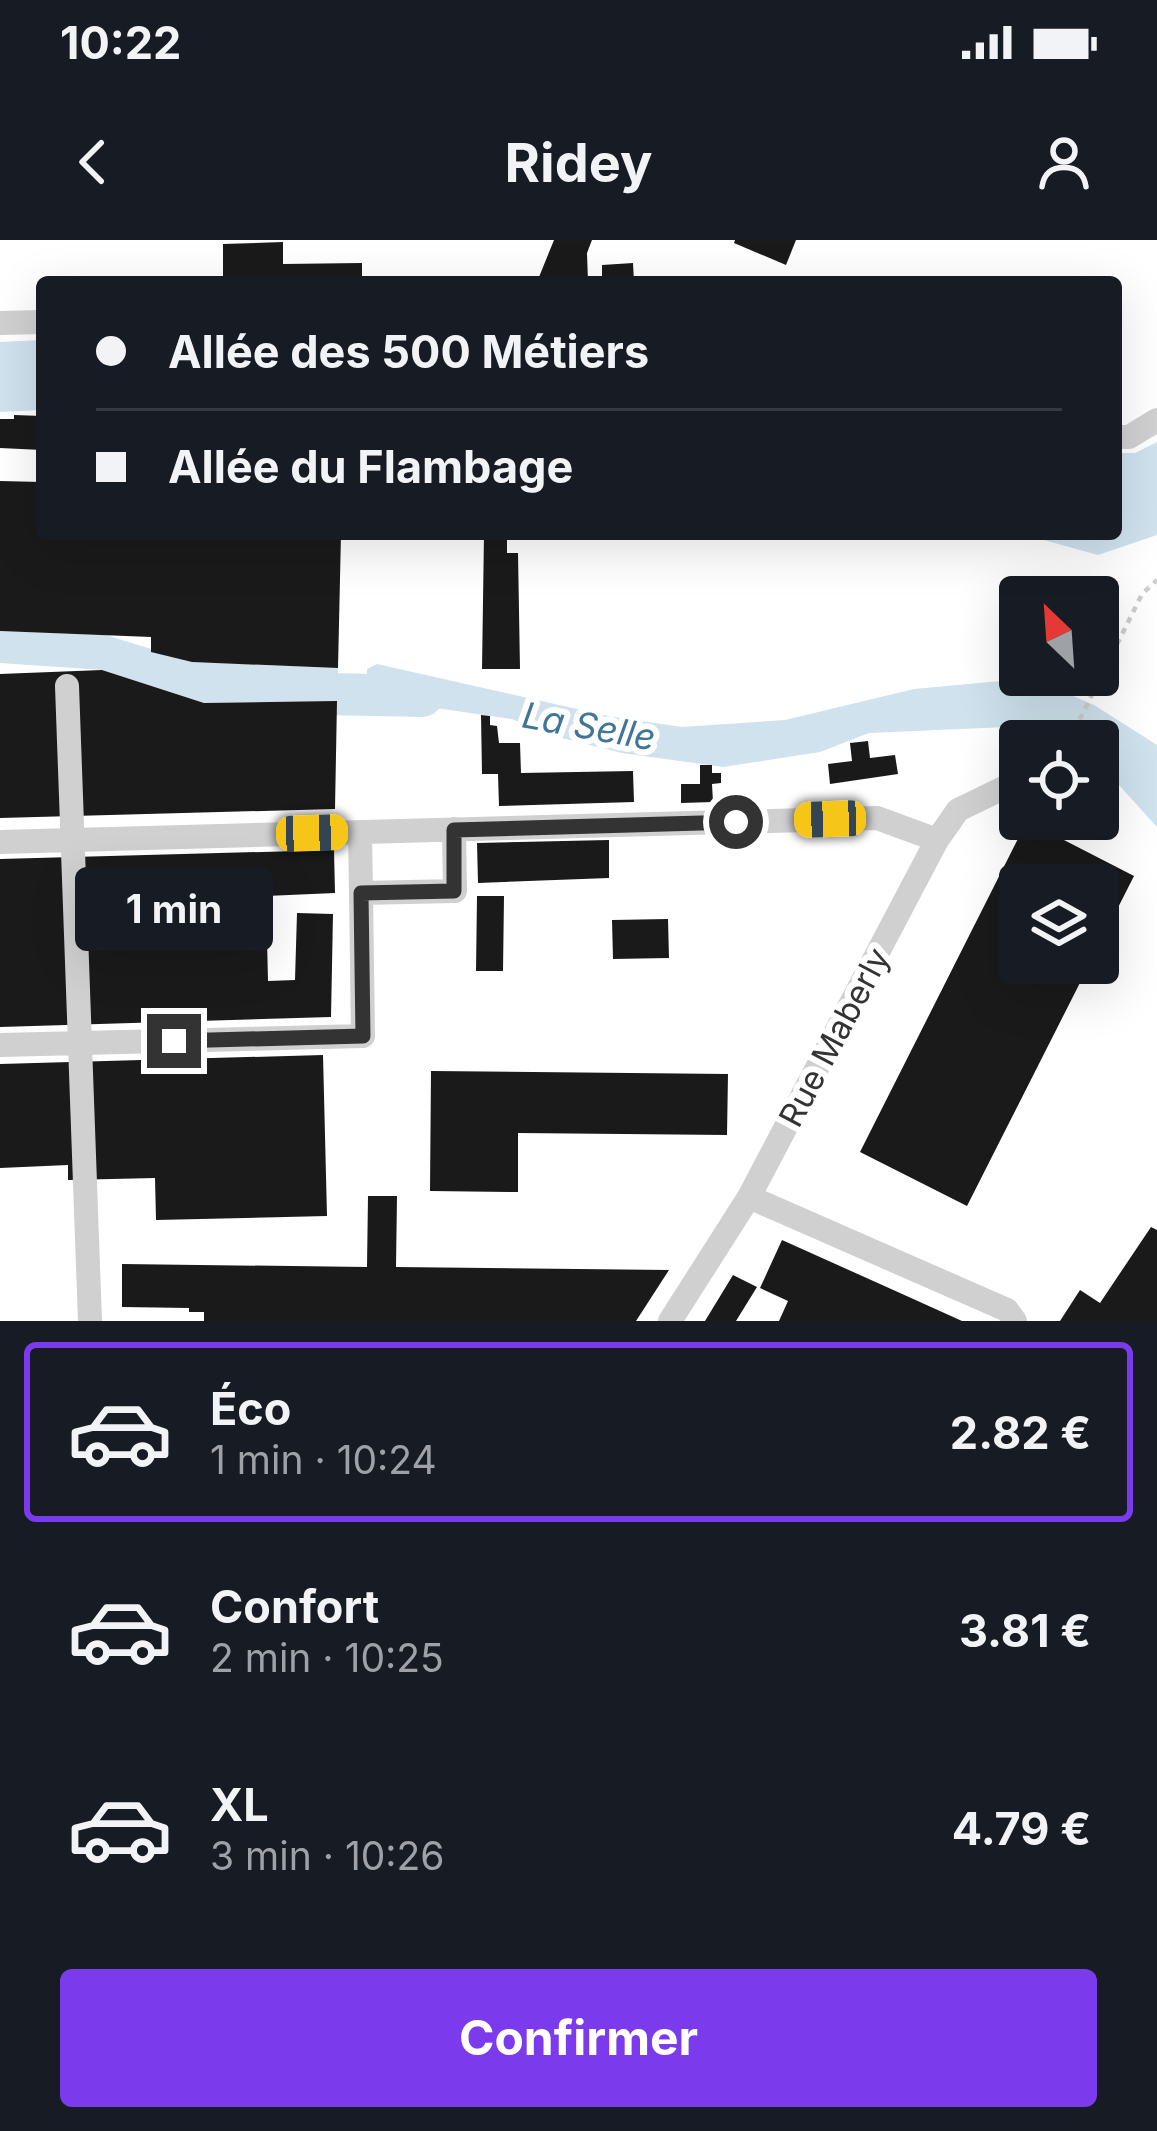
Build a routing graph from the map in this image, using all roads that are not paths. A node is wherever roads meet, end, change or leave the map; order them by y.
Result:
1 (36, 322) edge
2 (0, 323) edge
3 (1157, 420) edge
4 (1122, 437) edge
5 (67, 686) dead end
6 (999, 790) edge
7 (454, 830) junction
8 (360, 832) junction
9 (73, 840) junction
10 (937, 840) junction
11 (0, 842) edge
12 (361, 893) junction
13 (80, 1043) junction
14 (0, 1046) edge
15 (749, 1197) junction
16 (90, 1321) edge
17 (670, 1321) edge
18 (1015, 1321) edge

1 - 2 street
3 - 4 street
5 - 9 street
6 - 10 street, Rue Maberly
7 - 8 street
7 - 10 street
7 - 12 street
8 - 9 street
8 - 12 street
9 - 11 street
9 - 13 street
10 - 15 street, Rue Maberly
12 - 13 street
13 - 14 street
13 - 16 street
15 - 17 street, Rue Maberly
15 - 18 street

